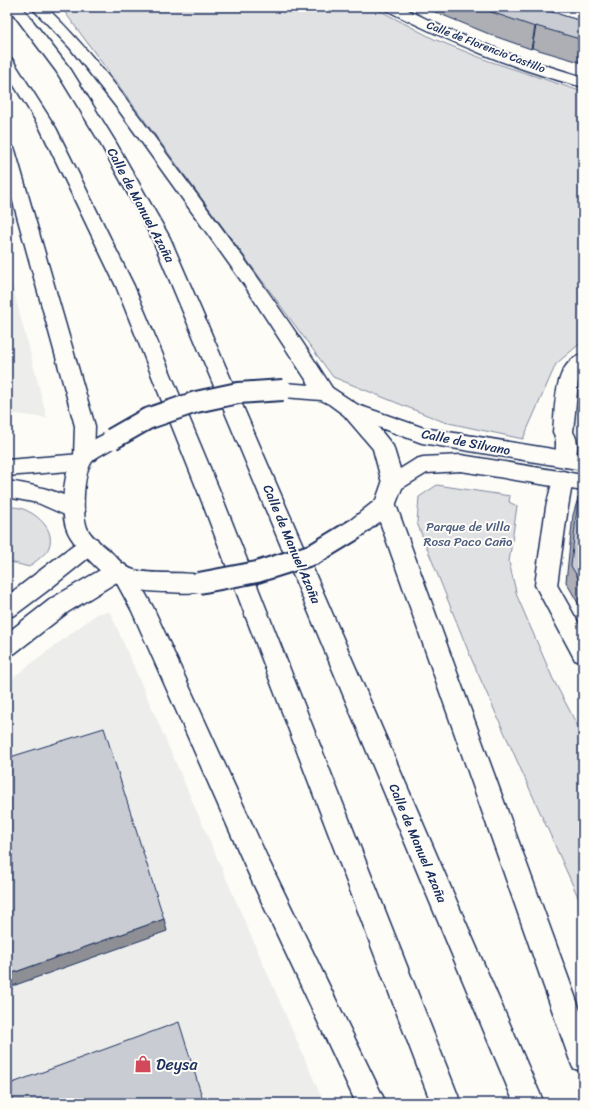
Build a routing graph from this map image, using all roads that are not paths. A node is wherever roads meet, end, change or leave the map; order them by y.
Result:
1 (15, 7) edge
2 (38, 7) edge
3 (391, 7) edge
4 (7, 62) edge
5 (583, 82) edge
6 (7, 150) edge
7 (583, 361) edge
8 (325, 393) junction
9 (351, 410) junction
10 (82, 460) junction
11 (7, 468) edge
12 (574, 471) edge
13 (7, 490) edge
14 (389, 494) junction
15 (74, 511) junction
16 (89, 545) junction
17 (120, 573) junction
18 (7, 608) edge
19 (7, 646) edge
20 (583, 653) edge
21 (583, 1058) edge
22 (371, 1103) edge
23 (446, 1103) edge
24 (529, 1103) edge

1 - 24 main road, Calle de Manuel Azaña
2 - 8 main road
3 - 5 main road, Calle de Florencio Castillo
4 - 23 main road
6 - 10 main road
7 - 12 main road
8 - 9 main road
8 - 10 main road, bridge
9 - 12 main road, Calle de Silvano
9 - 14 main road
10 - 11 main road
10 - 15 main road
12 - 14 main road, Calle de Silvano
12 - 20 main road
13 - 15 main road
14 - 17 main road, Calle de Silvano, bridge
14 - 21 main road
15 - 16 main road
16 - 17 main road
16 - 18 main road
17 - 19 main road
17 - 22 main road

